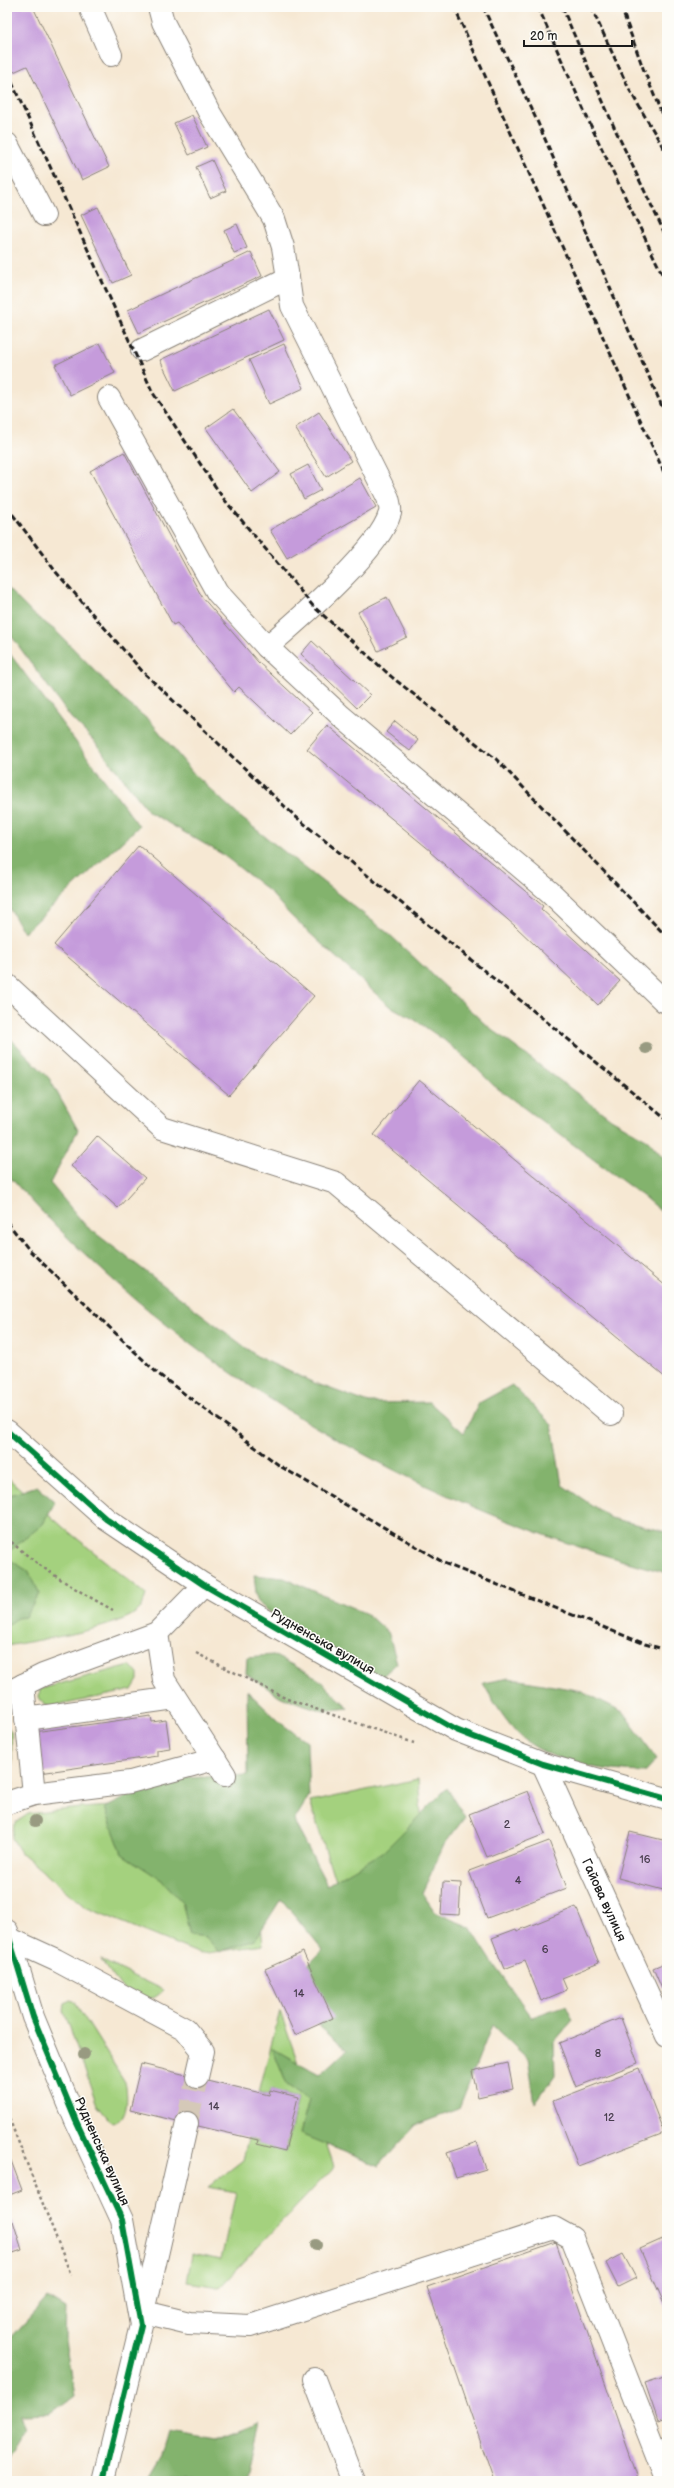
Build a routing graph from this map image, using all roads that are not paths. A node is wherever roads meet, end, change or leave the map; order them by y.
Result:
1 (90, 7) edge
2 (159, 7) edge
3 (111, 54) dead end
4 (7, 144) edge
5 (44, 215) dead end
6 (288, 278) junction
7 (142, 350) dead end
8 (109, 398) dead end
9 (267, 647) junction
10 (7, 985) edge
11 (664, 1001) dead end
12 (611, 1414) dead end
13 (7, 1431) edge
14 (204, 1585) junction
15 (157, 1633) junction
16 (15, 1689) edge
17 (176, 1698) junction
18 (26, 1719) junction
19 (542, 1764) junction
20 (34, 1794) junction
21 (667, 1799) edge
22 (7, 1803) edge
23 (8, 1935) edge
24 (667, 2036) edge
25 (197, 2077) tunnel mouth
26 (187, 2123) tunnel mouth
27 (142, 2318) junction
28 (314, 2379) dead end
29 (103, 2481) edge
30 (353, 2481) edge
31 (667, 2481) edge

1 - 3 street
2 - 6 street
4 - 5 street
6 - 7 street
6 - 9 street
8 - 9 street
9 - 11 street
10 - 12 street
13 - 14 street, Рудненська вулиця
14 - 15 street
14 - 19 street, Рудненська вулиця
15 - 16 street
15 - 17 street
16 - 18 street
17 - 18 street
17 - 20 street
18 - 20 street
19 - 21 street, Рудненська вулиця
19 - 24 street, Гайова вулиця
20 - 22 street
23 - 25 street
23 - 27 street, Рудненська вулиця
26 - 27 street
27 - 29 street, Рудненська вулиця
27 - 31 street
28 - 30 street

